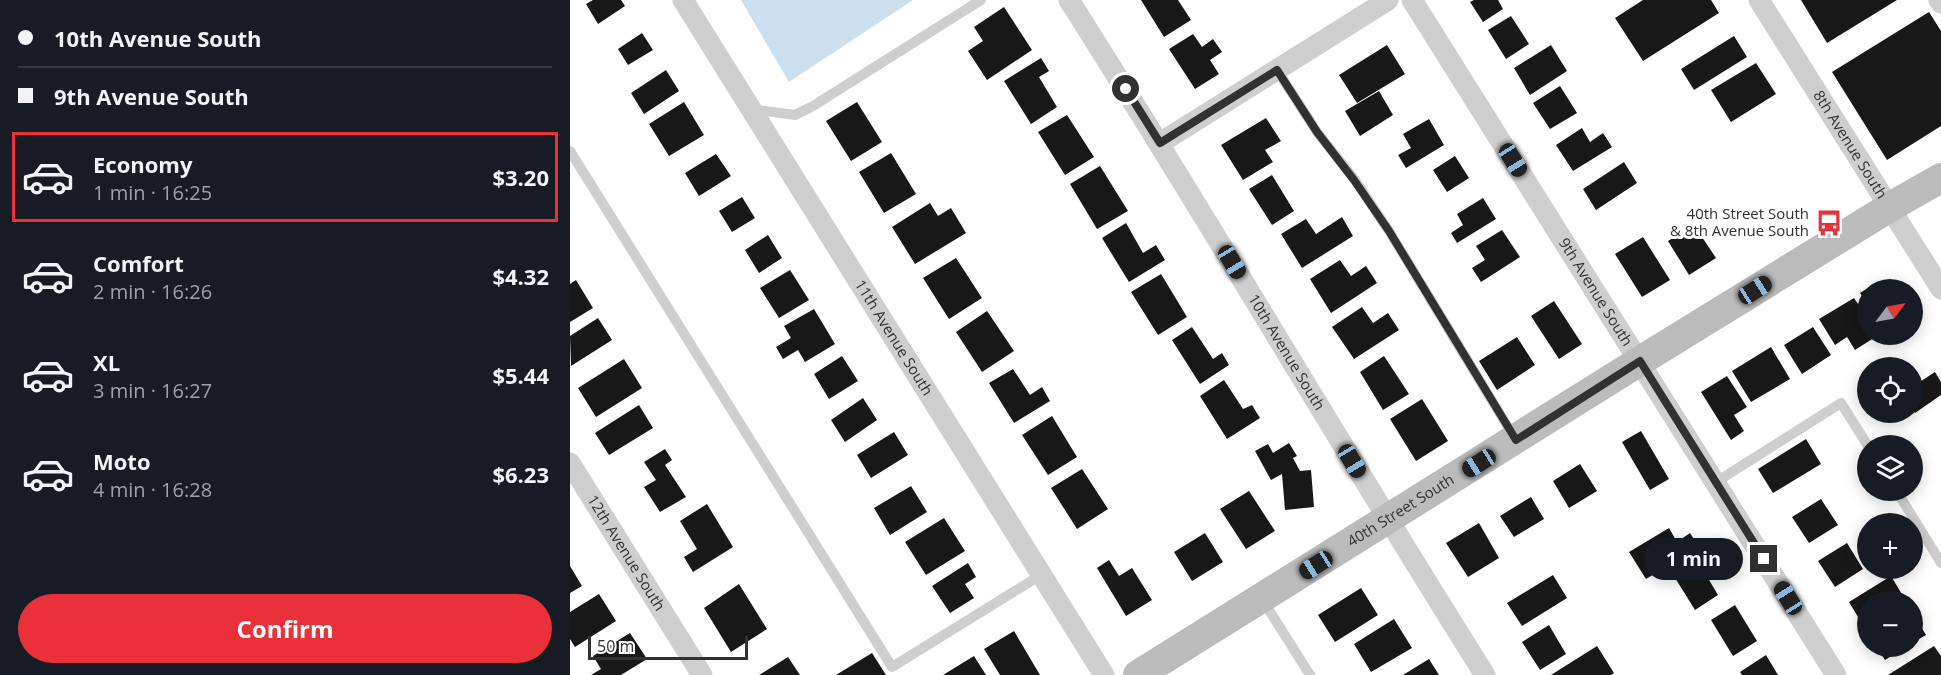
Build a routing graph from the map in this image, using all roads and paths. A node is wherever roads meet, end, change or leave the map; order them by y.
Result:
1 (682, 0) edge
2 (981, 0) edge
3 (1068, 0) edge
4 (1388, 0) edge
5 (1412, 0) edge
6 (1759, 0) edge
7 (1277, 70) junction
8 (751, 109) junction
9 (1160, 143) junction
10 (570, 151) edge
11 (1941, 178) edge
12 (1890, 207) junction
13 (1941, 289) edge
14 (1640, 361) junction
15 (1861, 435) edge
16 (1516, 440) junction
17 (570, 463) edge
18 (1716, 482) junction
19 (1903, 501) edge
20 (1388, 521) junction
21 (1941, 563) edge
22 (1041, 575) junction
23 (1262, 599) junction
24 (702, 675) edge
25 (1104, 675) edge
26 (1138, 675) edge
27 (1310, 675) edge
28 (1485, 675) edge
29 (1836, 675) edge

1 - 8 street, 11th Avenue South
2 - 8 lane
3 - 9 street, 10th Avenue South
4 - 7 street
5 - 14 street, 9th Avenue South
6 - 12 street, 8th Avenue South
7 - 9 street
7 - 16 lane
8 - 22 street, 11th Avenue South
9 - 20 street, 10th Avenue South
10 - 22 lane
11 - 12 street, 40th Street South
12 - 13 street, 8th Avenue South
12 - 14 street, 40th Street South
14 - 16 street, 40th Street South
14 - 18 street, 9th Avenue South
15 - 18 lane
16 - 20 street, 40th Street South
17 - 24 street, 12th Avenue South
18 - 29 street, 9th Avenue South
19 - 21 lane
20 - 23 street, 40th Street South
20 - 28 street, 10th Avenue South
22 - 25 street, 11th Avenue South
23 - 26 street, 40th Street South
23 - 27 lane

